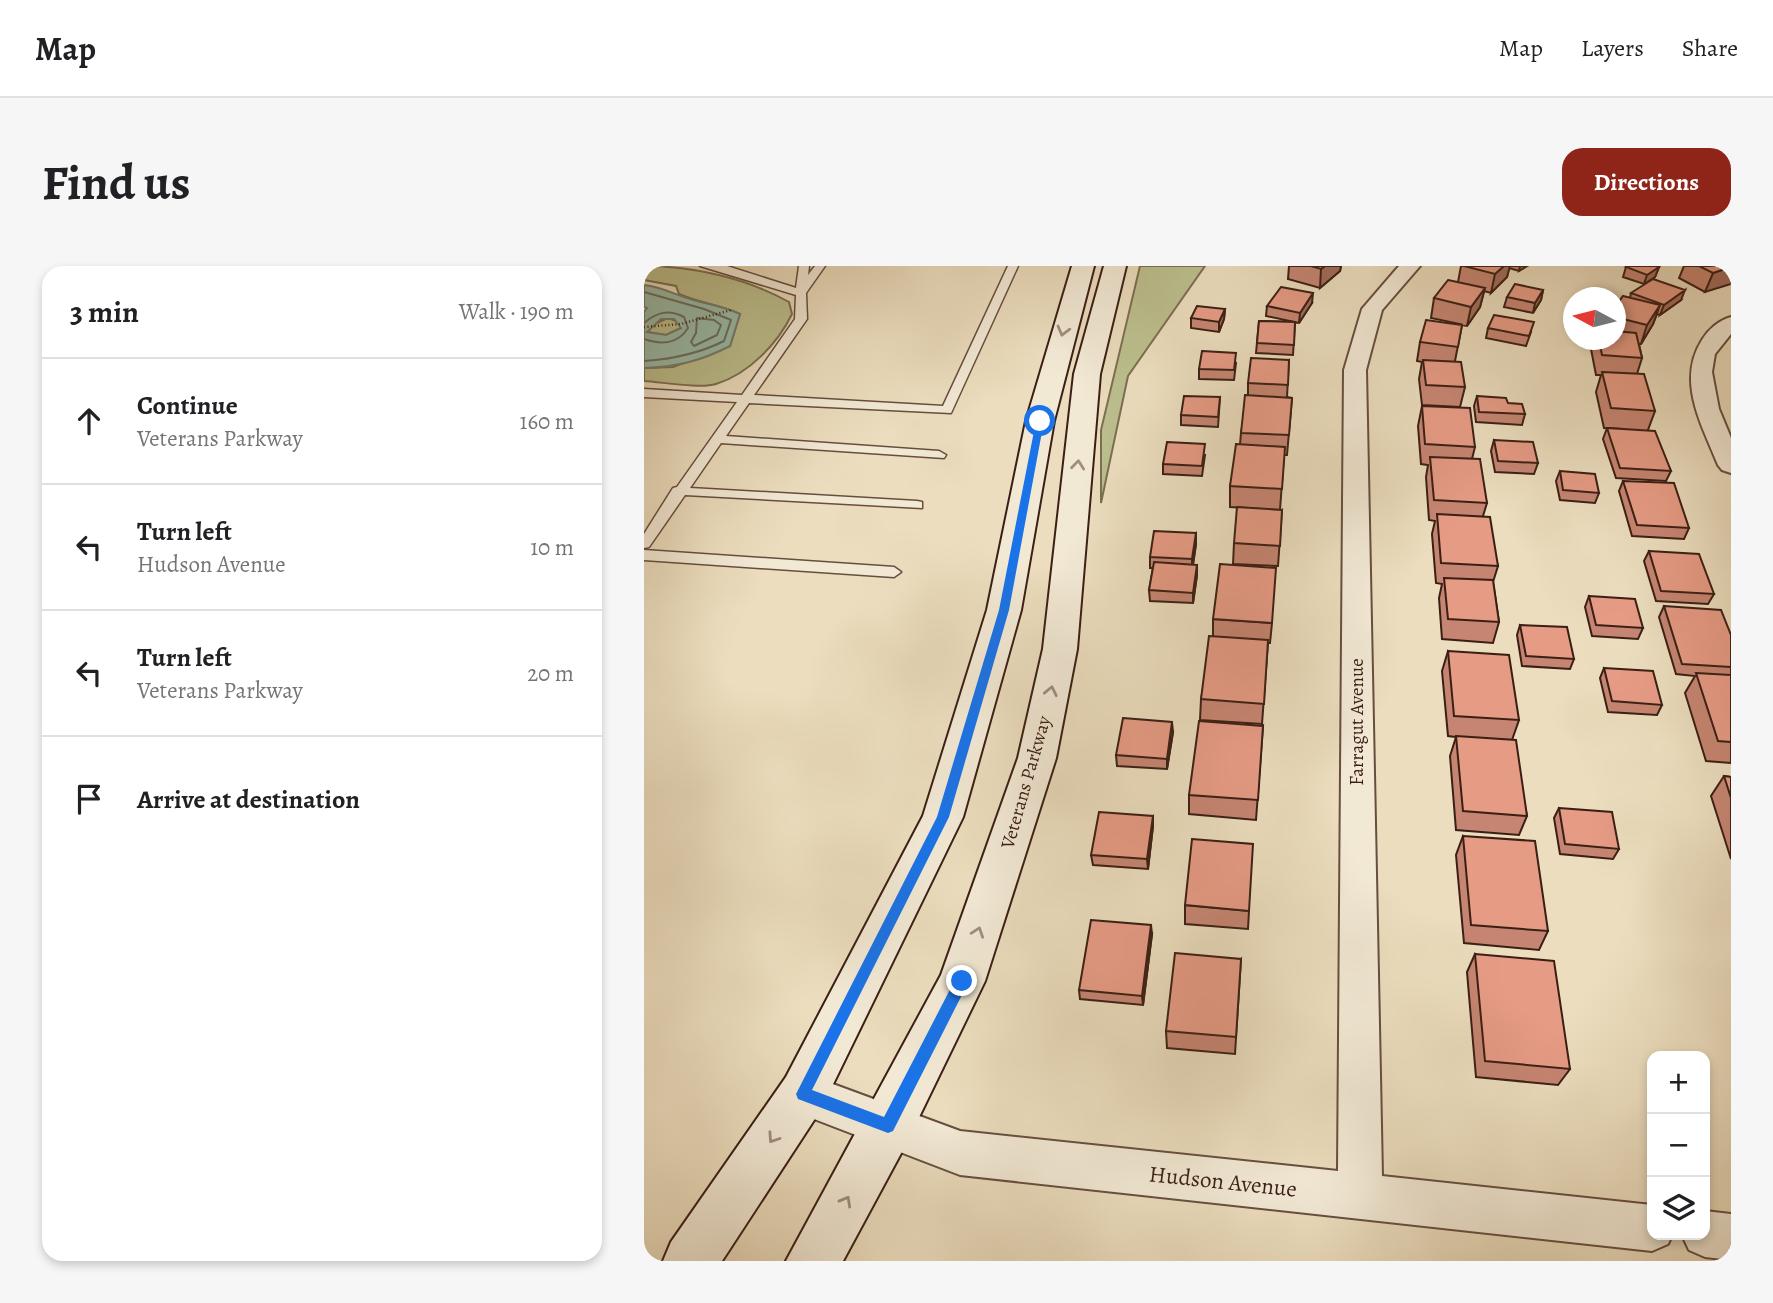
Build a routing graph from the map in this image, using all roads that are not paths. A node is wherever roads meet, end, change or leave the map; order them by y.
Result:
1 (705, 266) edge
2 (804, 266) edge
3 (820, 266) edge
4 (1013, 266) edge
5 (1083, 266) edge
6 (1115, 266) edge
7 (1410, 266) edge
8 (801, 293) junction
9 (1731, 323) edge
10 (644, 393) edge
11 (742, 399) junction
12 (715, 439) junction
13 (939, 454) dead end
14 (1731, 464) edge
15 (678, 491) junction
16 (917, 505) dead end
17 (644, 544) edge
18 (644, 555) edge
19 (894, 572) dead end
20 (803, 1094) junction
21 (888, 1126) junction
22 (1360, 1196) junction
23 (1647, 1227) edge
24 (1710, 1235) edge
25 (1731, 1237) edge
26 (690, 1261) edge
27 (813, 1261) edge

1 - 8 lane
2 - 8 lane
3 - 8 lane
4 - 11 lane
5 -> 20 main road
21 -> 6 main road, Veterans Parkway
7 - 22 street, Farragut Avenue
8 - 11 lane
9 - 14 street
10 - 11 lane
11 - 12 lane
12 - 13 lane
12 - 15 lane
15 - 16 lane
15 - 17 lane
18 - 19 lane
20 - 21 street, Hudson Avenue
20 -> 26 main road
21 - 22 street, Hudson Avenue
27 -> 21 main road, Veterans Parkway
22 - 23 street, Hudson Avenue
24 - 25 street

